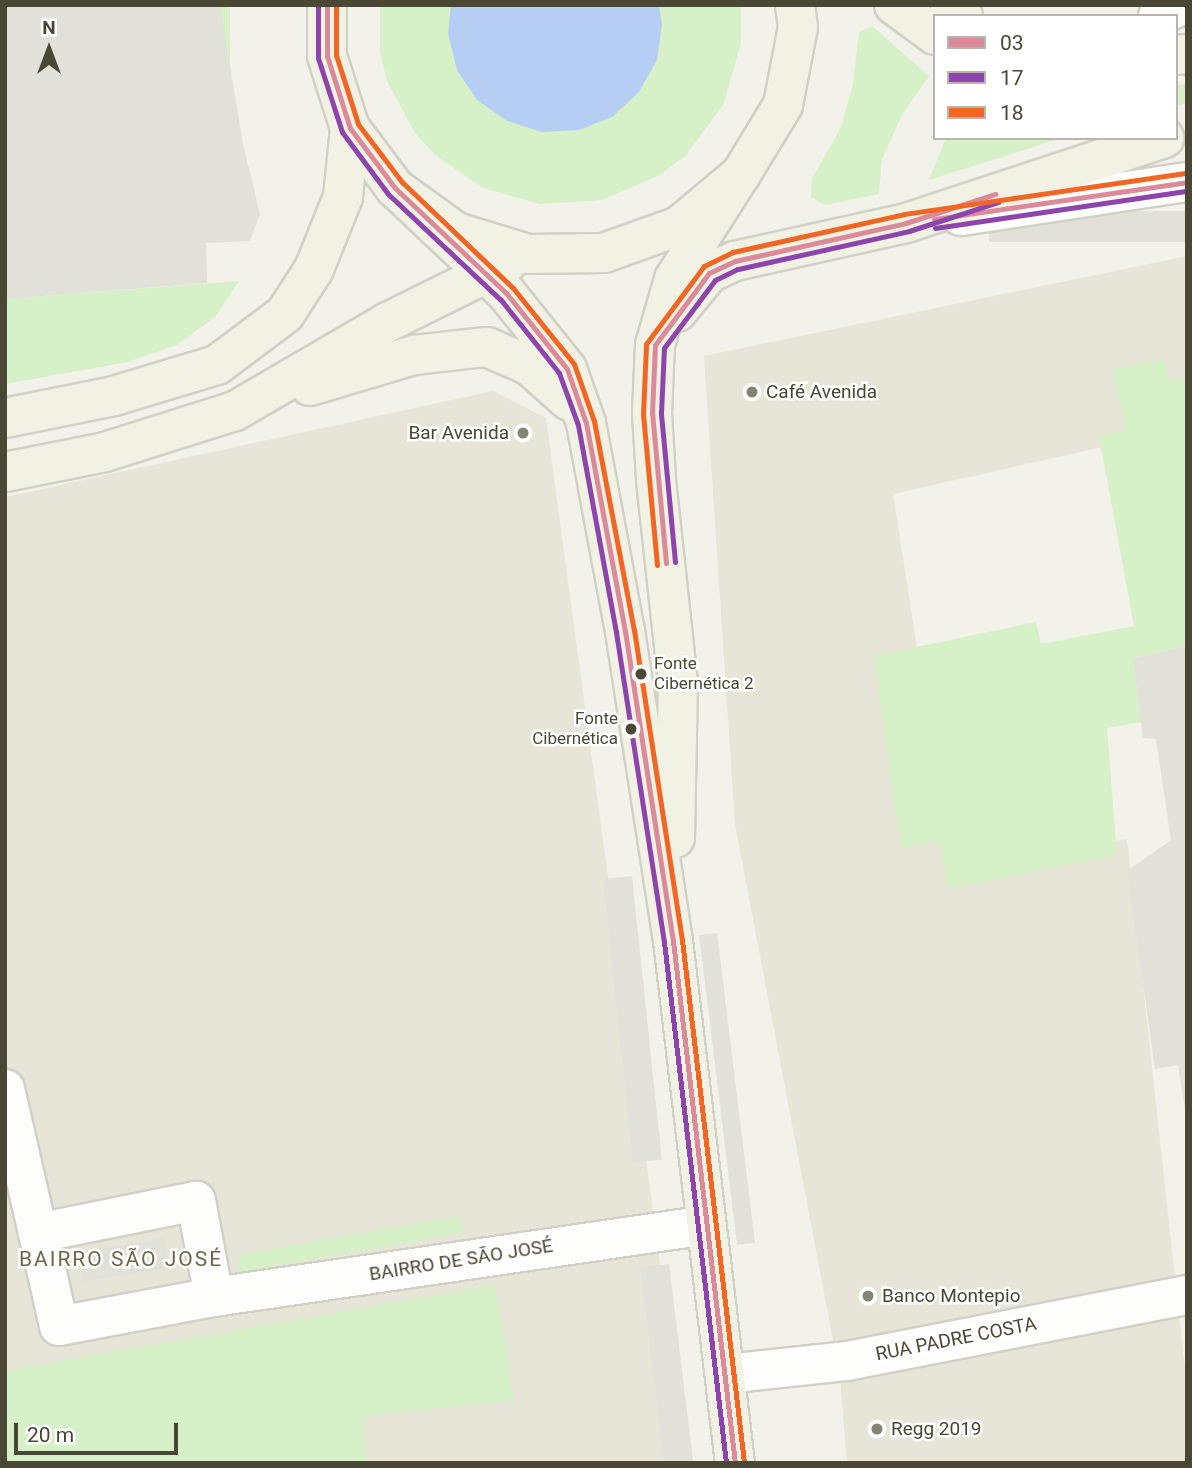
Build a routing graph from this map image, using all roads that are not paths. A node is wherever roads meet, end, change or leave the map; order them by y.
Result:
1 (319, 5) edge
2 (327, 5) edge
3 (795, 5) edge
4 (894, 5) edge
5 (1182, 5) edge
6 (1162, 14) edge
7 (933, 33) edge
8 (327, 56) junction
9 (350, 128) junction
10 (1158, 140) edge
11 (1187, 183) edge
12 (395, 188) junction
13 (906, 223) junction
14 (692, 228) junction
15 (849, 234) junction
16 (528, 254) junction
17 (484, 273) junction
18 (655, 345) junction
19 (235, 411) junction
20 (5, 418) edge
21 (586, 423) junction
22 (5, 472) edge
23 (673, 941) junction
24 (5, 1089) edge
25 (707, 1225) junction
26 (38, 1233) junction
27 (1187, 1295) edge
28 (214, 1297) junction
29 (725, 1374) junction
30 (735, 1463) edge

1 - 8 main road
2 - 8 main road
3 - 14 main road
4 - 7 main road
5 - 6 street
8 - 9 main road
9 - 12 main road
9 - 20 main road
10 - 13 main road
11 - 13 street
12 - 16 main road
12 - 17 main road
13 - 15 main road
14 - 15 main road
14 - 16 main road
14 - 18 main road
15 - 18 main road
16 - 17 main road
17 - 19 main road
17 - 21 main road
18 - 23 main road
19 - 21 main road
19 - 22 main road
21 - 23 main road
23 - 25 main road
24 - 26 street, BAIRRO DE SÃO JOSÉ
25 - 28 street, BAIRRO DE SÃO JOSÉ
25 - 29 main road
26 - 28 street, BAIRRO DE SÃO JOSÉ
26 - 28 street
27 - 29 street, RUA PADRE COSTA
29 - 30 main road

